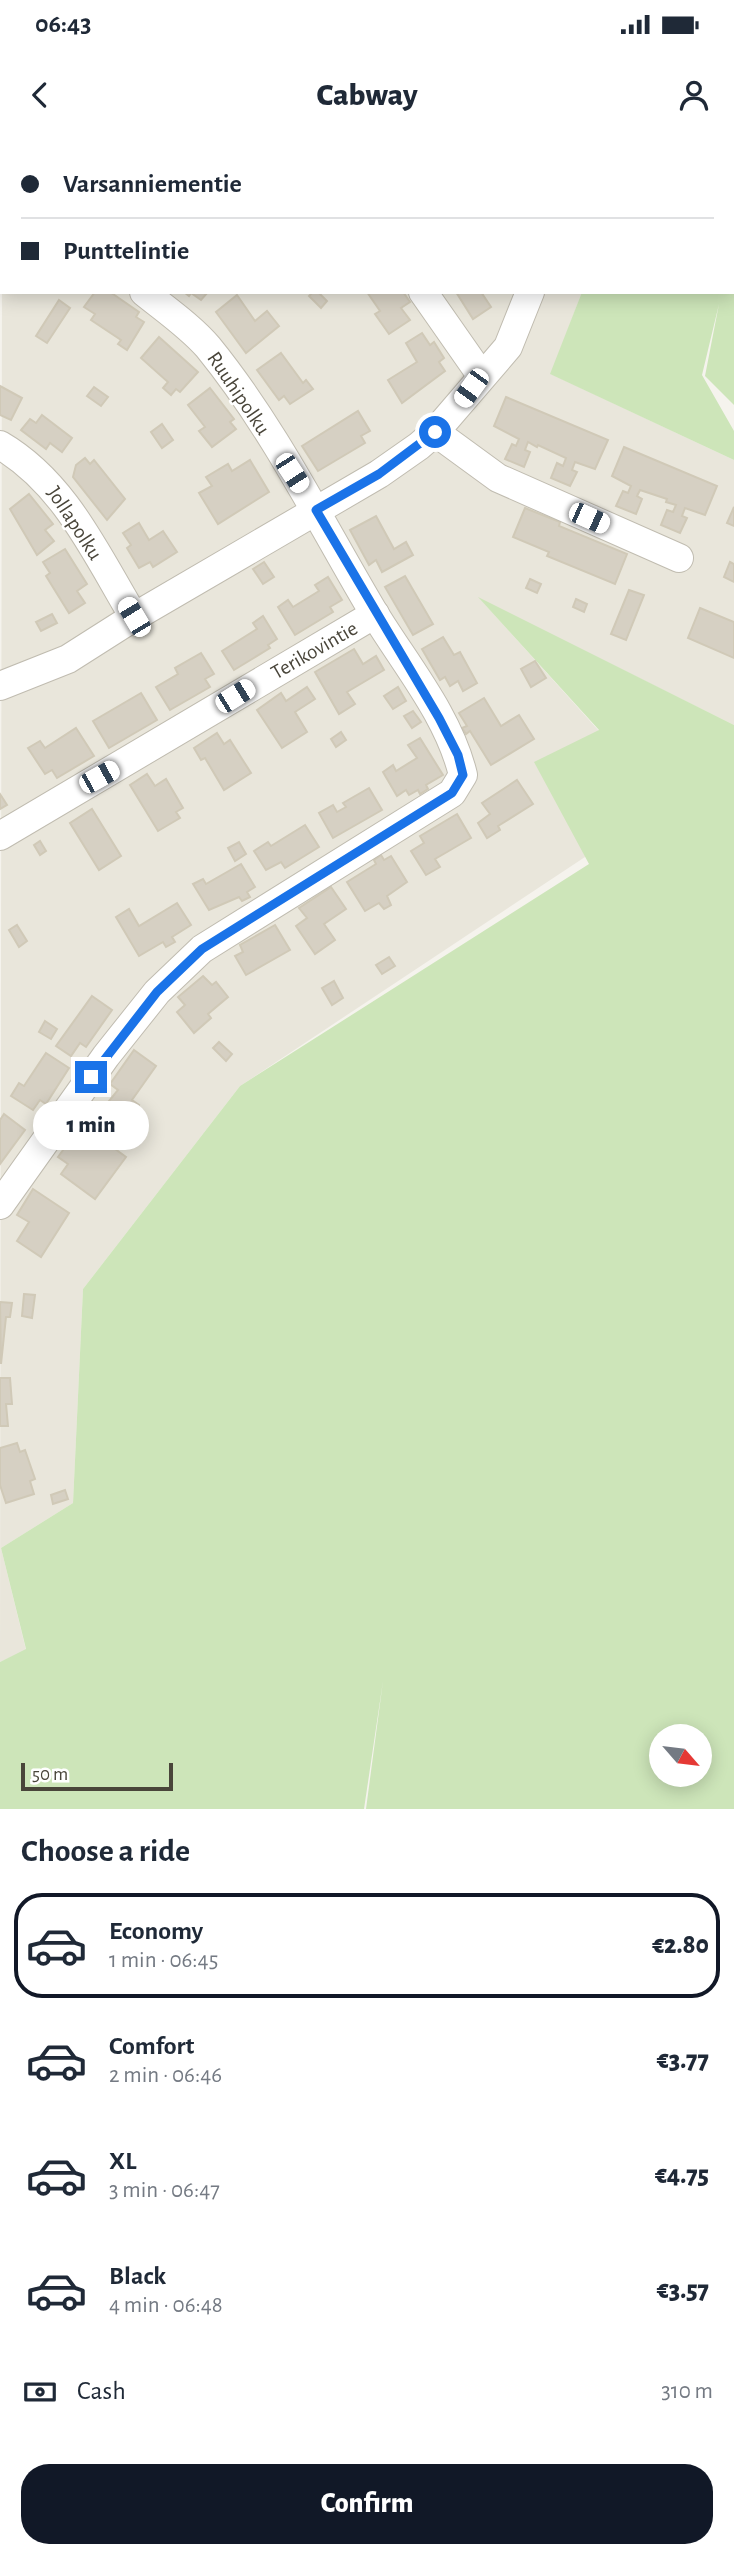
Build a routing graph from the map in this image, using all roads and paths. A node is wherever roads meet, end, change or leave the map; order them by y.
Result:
1 (146, 294) edge
2 (424, 294) edge
3 (529, 294) edge
4 (481, 375) junction
5 (435, 432) junction
6 (0, 445) edge
7 (316, 510) junction
8 (679, 558) dead end
9 (375, 614) junction
10 (134, 617) junction
11 (0, 686) edge
12 (0, 836) edge
13 (0, 1205) edge

1 - 7 street, Ruuhipolku
2 - 4 street
3 - 4 street
4 - 5 street
5 - 7 street
5 - 8 street
6 - 10 street, Jollapolku
7 - 9 street, Ruuhipolku
7 - 10 street
9 - 12 street, Terikovintie
9 - 13 street, Ruuhipolku
10 - 11 street

